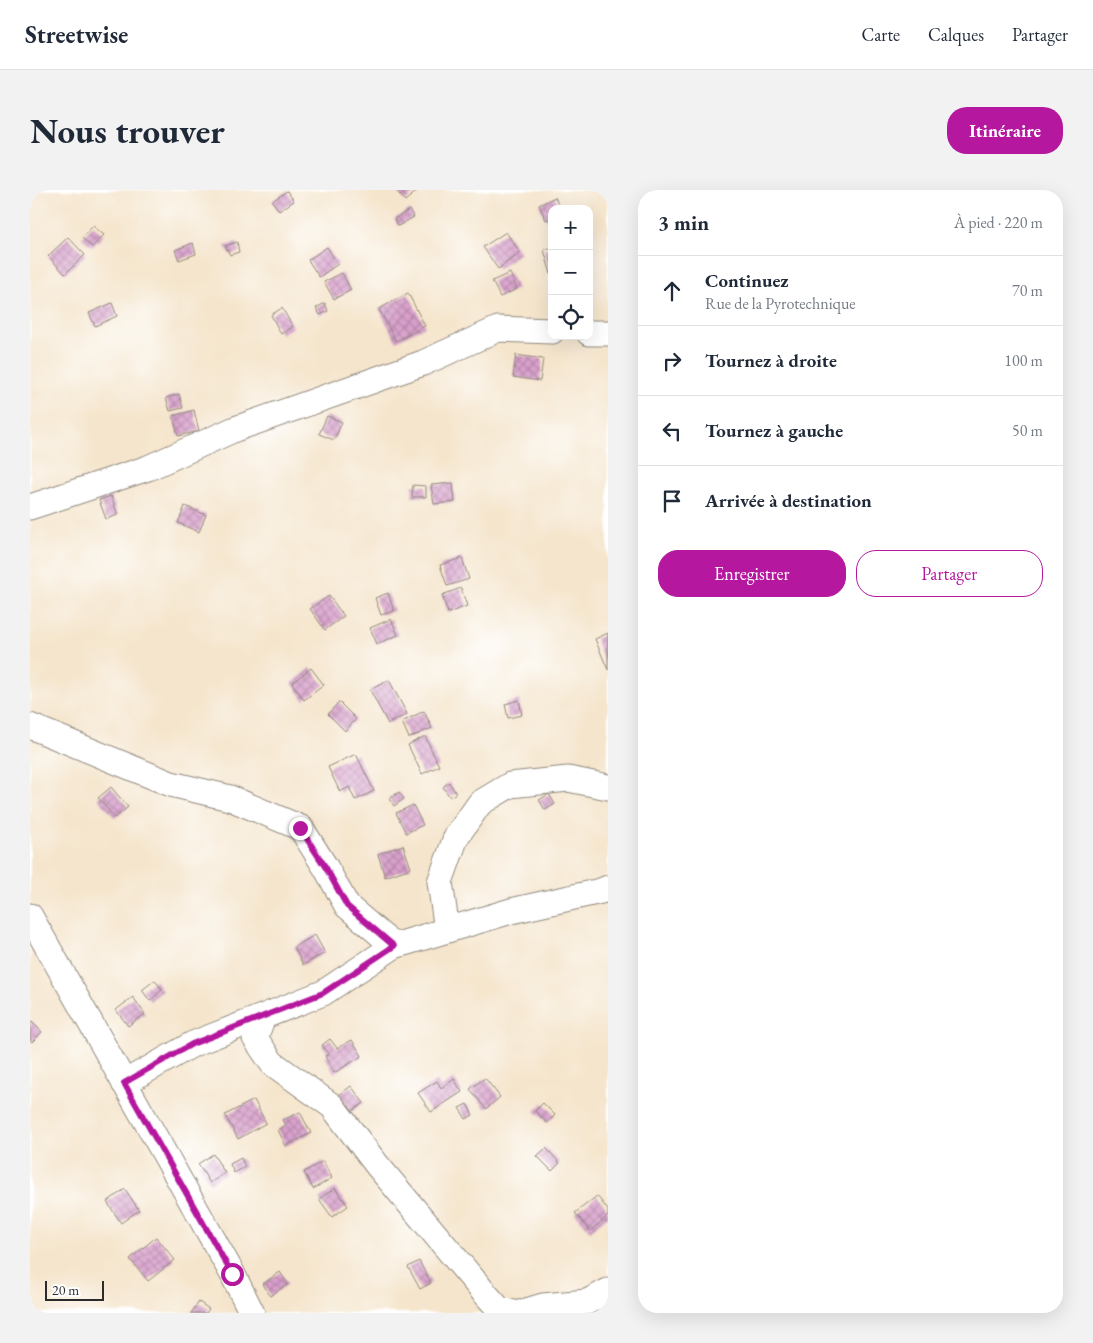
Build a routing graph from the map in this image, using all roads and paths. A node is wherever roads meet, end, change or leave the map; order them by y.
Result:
1 (548, 331) edge
2 (593, 333) edge
3 (608, 333) edge
4 (30, 507) edge
5 (30, 726) edge
6 (608, 787) edge
7 (608, 888) edge
8 (30, 916) edge
9 (446, 930) junction
10 (394, 946) junction
11 (262, 1017) junction
12 (124, 1083) junction
13 (608, 1291) edge
14 (252, 1313) edge
15 (514, 1313) edge
16 (520, 1313) edge

1 - 4 street
2 - 3 street
5 - 10 street
6 - 9 street
7 - 9 street
8 - 12 street
9 - 10 street
10 - 11 street
11 - 12 street
11 - 15 street
12 - 14 street
13 - 16 street

